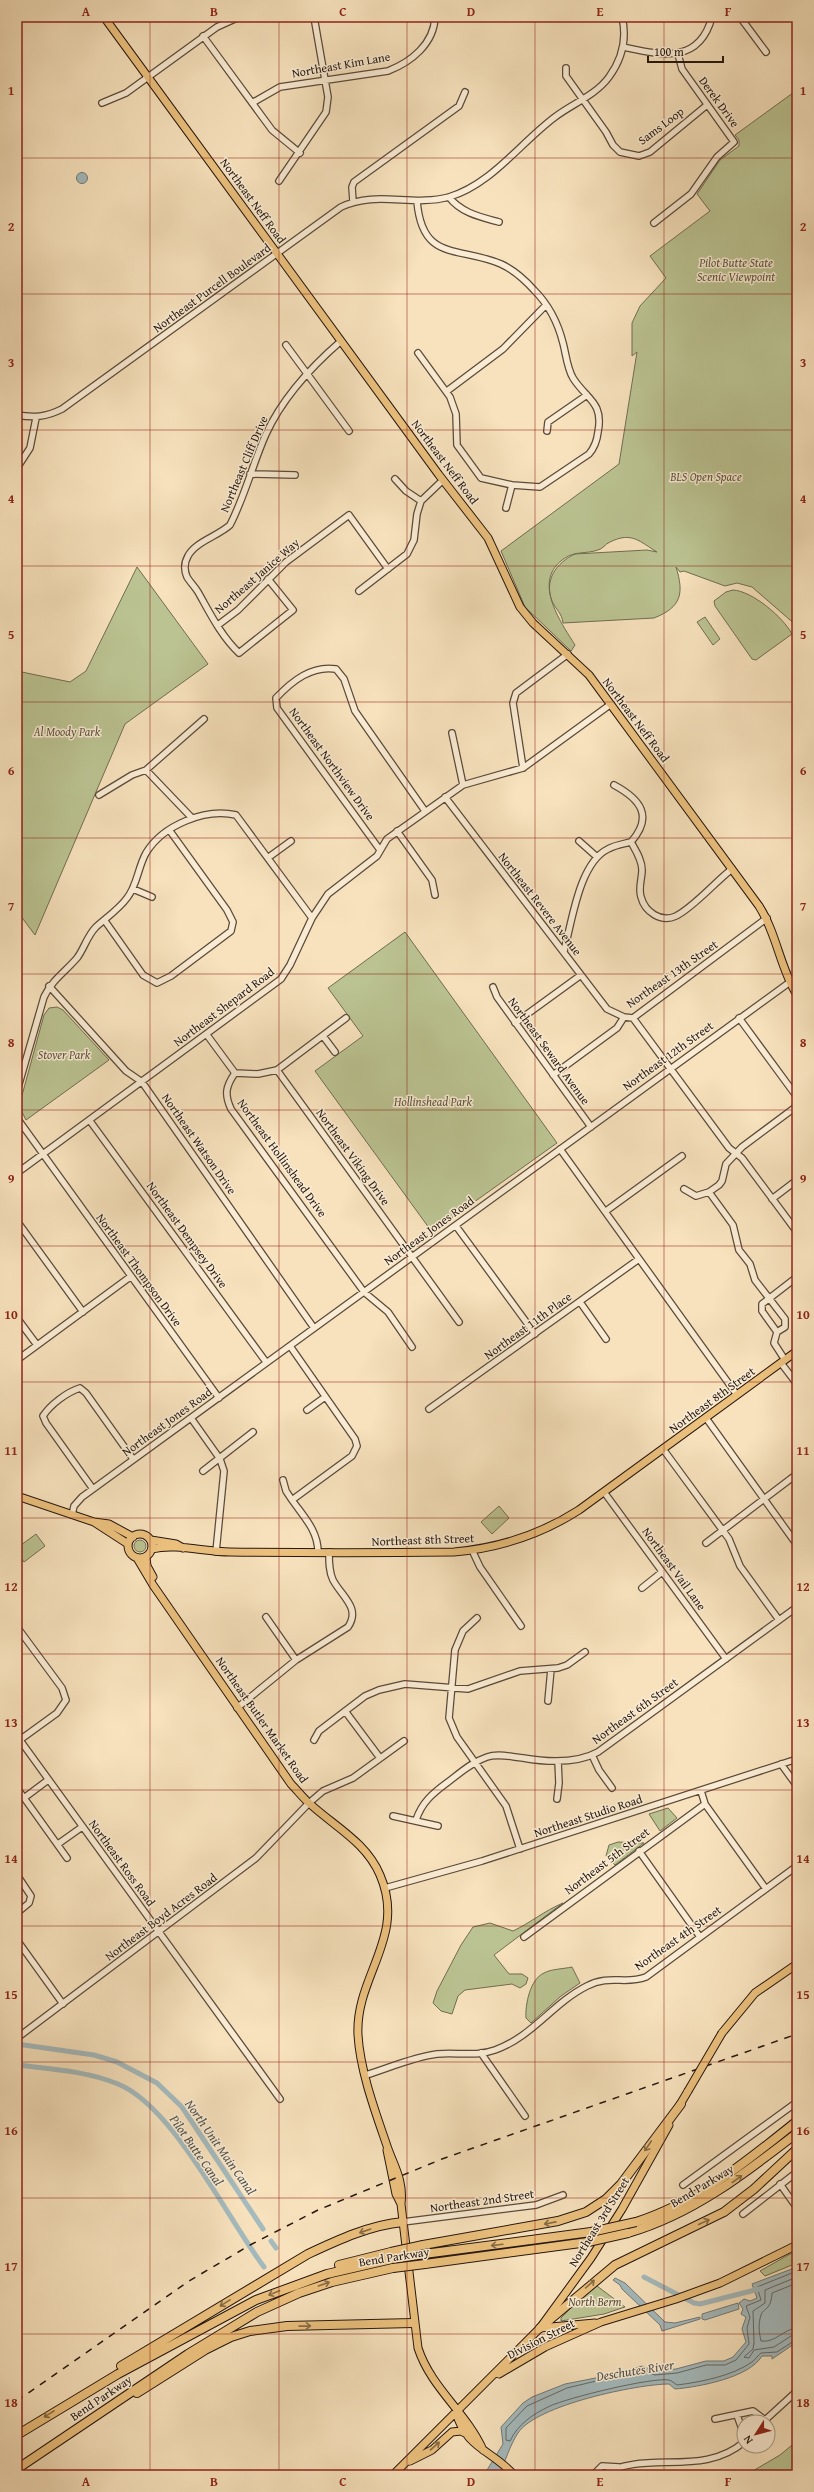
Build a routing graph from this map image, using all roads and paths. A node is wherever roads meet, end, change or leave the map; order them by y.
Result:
1 (104, 17) edge
2 (239, 17) edge
3 (314, 17) edge
4 (435, 17) edge
5 (622, 17) edge
6 (712, 17) edge
7 (740, 17) edge
8 (228, 19) edge
9 (203, 36) junction
10 (623, 48) junction
11 (766, 52) dead end
12 (678, 54) junction
13 (566, 68) dead end
14 (148, 77) junction
15 (325, 80) junction
16 (465, 92) dead end
17 (582, 99) junction
18 (102, 103) dead end
19 (252, 103) junction
20 (706, 105) junction
21 (300, 153) junction
22 (279, 181) dead end
23 (448, 197) junction
24 (417, 201) junction
25 (352, 202) junction
26 (499, 222) dead end
27 (654, 223) dead end
28 (278, 254) junction
29 (546, 304) junction
30 (341, 341) junction
31 (286, 345) dead end
32 (418, 353) dead end
33 (307, 373) junction
34 (447, 391) junction
35 (587, 395) junction
36 (17, 415) edge
37 (36, 418) junction
38 (349, 431) dead end
39 (548, 431) dead end
40 (17, 468) edge
41 (250, 474) junction
42 (295, 475) dead end
43 (395, 479) dead end
44 (443, 480) junction
45 (512, 485) junction
46 (422, 501) junction
47 (506, 508) dead end
48 (388, 569) junction
49 (268, 579) junction
50 (359, 591) dead end
51 (218, 625) junction
52 (568, 654) junction
53 (611, 704) junction
54 (204, 719) dead end
55 (452, 733) dead end
56 (523, 768) junction
57 (146, 770) junction
58 (463, 785) junction
59 (614, 785) dead end
60 (99, 795) dead end
61 (445, 798) junction
62 (425, 811) junction
63 (191, 817) junction
64 (170, 831) junction
65 (397, 832) junction
66 (291, 841) dead end
67 (579, 841) dead end
68 (631, 842) junction
69 (380, 850) junction
70 (269, 857) junction
71 (597, 857) junction
72 (732, 869) junction
73 (133, 889) junction
74 (435, 895) dead end
75 (152, 897) dead end
76 (312, 918) junction
77 (767, 918) junction
78 (105, 921) junction
79 (564, 951) junction
80 (581, 975) junction
81 (790, 982) junction
82 (49, 986) junction
83 (494, 987) dead end
84 (797, 996) edge
85 (624, 1017) junction
86 (346, 1018) dead end
87 (633, 1018) junction
88 (739, 1018) junction
89 (515, 1023) junction
90 (207, 1035) junction
91 (323, 1036) junction
92 (335, 1052) dead end
93 (671, 1068) junction
94 (277, 1070) junction
95 (235, 1073) junction
96 (553, 1075) junction
97 (142, 1082) junction
98 (17, 1090) edge
99 (797, 1097) edge
100 (797, 1106) edge
101 (17, 1118) edge
102 (90, 1121) junction
103 (590, 1127) junction
104 (560, 1149) junction
105 (737, 1154) junction
106 (42, 1155) junction
107 (682, 1156) dead end
108 (17, 1173) edge
109 (797, 1180) edge
110 (684, 1190) dead end
111 (709, 1192) junction
112 (772, 1199) junction
113 (606, 1211) junction
114 (17, 1221) edge
115 (456, 1226) junction
116 (797, 1232) edge
117 (412, 1257) junction
118 (639, 1259) junction
119 (130, 1277) junction
120 (797, 1277) edge
121 (364, 1292) junction
122 (770, 1298) junction
123 (580, 1302) junction
124 (83, 1312) junction
125 (17, 1318) edge
126 (459, 1322) dead end
127 (314, 1328) junction
128 (777, 1332) junction
129 (535, 1334) junction
130 (606, 1339) dead end
131 (37, 1345) junction
132 (290, 1346) junction
133 (412, 1347) dead end
134 (797, 1352) edge
135 (17, 1360) edge
136 (266, 1362) junction
137 (783, 1362) junction
138 (797, 1384) edge
139 (737, 1395) junction
140 (325, 1397) junction
141 (219, 1398) junction
142 (429, 1409) dead end
143 (307, 1410) dead end
144 (191, 1418) junction
145 (706, 1418) junction
146 (253, 1432) dead end
147 (663, 1449) junction
148 (134, 1459) junction
149 (220, 1459) junction
150 (203, 1471) dead end
151 (797, 1474) edge
152 (283, 1480) dead end
153 (93, 1489) junction
154 (604, 1492) junction
155 (17, 1496) edge
156 (763, 1498) junction
157 (292, 1500) junction
158 (72, 1514) junction
159 (94, 1522) junction
160 (722, 1530) junction
161 (133, 1537) junction
162 (151, 1540) junction
163 (706, 1543) dead end
164 (128, 1544) junction
165 (797, 1545) edge
166 (183, 1548) junction
167 (152, 1550) junction
168 (472, 1550) junction
169 (216, 1552) junction
170 (318, 1552) junction
171 (329, 1552) junction
172 (146, 1557) junction
173 (137, 1558) junction
174 (662, 1572) junction
175 (642, 1588) dead end
176 (158, 1589) junction
177 (797, 1607) edge
178 (266, 1617) dead end
179 (477, 1618) dead end
180 (779, 1620) junction
181 (521, 1626) dead end
182 (17, 1627) edge
183 (585, 1652) dead end
184 (726, 1659) junction
185 (296, 1660) junction
186 (551, 1669) junction
187 (451, 1688) junction
188 (548, 1701) dead end
189 (238, 1708) junction
190 (345, 1711) junction
191 (18, 1740) edge
192 (314, 1740) dead end
193 (404, 1741) dead end
194 (592, 1755) junction
195 (380, 1758) junction
196 (797, 1759) edge
197 (558, 1761) junction
198 (475, 1762) junction
199 (781, 1764) junction
200 (48, 1780) junction
201 (797, 1786) edge
202 (17, 1788) edge
203 (612, 1788) dead end
204 (700, 1791) junction
205 (24, 1798) junction
206 (557, 1799) dead end
207 (309, 1803) junction
208 (704, 1804) junction
209 (393, 1816) dead end
210 (416, 1820) junction
211 (438, 1826) dead end
212 (82, 1827) junction
213 (58, 1844) junction
214 (520, 1849) junction
215 (639, 1851) junction
216 (67, 1858) dead end
217 (797, 1867) edge
218 (17, 1875) edge
219 (385, 1888) junction
220 (766, 1888) junction
221 (17, 1913) edge
222 (158, 1931) junction
223 (524, 1937) dead end
224 (700, 1937) junction
225 (17, 1940) edge
226 (797, 1964) edge
227 (63, 2004) junction
228 (17, 2038) edge
229 (481, 2053) junction
230 (366, 2075) junction
231 (280, 2099) dead end
232 (797, 2102) edge
233 (681, 2104) junction
234 (525, 2116) dead end
235 (797, 2122) edge
236 (797, 2133) edge
237 (797, 2148) edge
238 (797, 2172) edge
239 (780, 2184) junction
240 (683, 2185) dead end
241 (563, 2195) dead end
242 (797, 2208) edge
243 (743, 2214) dead end
244 (403, 2222) junction
245 (797, 2245) edge
246 (392, 2255) junction
247 (601, 2322) junction
248 (413, 2323) junction
249 (540, 2328) junction
250 (492, 2378) junction
251 (797, 2391) edge
252 (65, 2404) junction
253 (456, 2412) junction
254 (97, 2414) junction
255 (741, 2414) edge
256 (756, 2414) edge
257 (772, 2414) edge
258 (736, 2415) edge
259 (715, 2419) dead end
260 (467, 2434) junction
261 (17, 2435) edge
262 (736, 2447) edge
263 (483, 2450) junction
264 (403, 2465) junction
265 (619, 2467) junction
266 (17, 2469) edge
267 (513, 2474) edge
268 (393, 2475) edge
269 (593, 2475) edge
270 (601, 2475) edge

1 - 14 main road, Northeast Neff Road
2 - 8 street
3 - 15 street
4 - 15 street, Northeast Kim Lane
5 - 10 street, Northeast Purcell Boulevard
6 - 12 street
7 - 11 street
8 - 9 street
9 - 14 street
9 - 19 street
10 - 12 street
10 - 17 street, Northeast Purcell Boulevard
12 - 20 street, Derek Drive
13 - 17 street, Sams Loop
14 - 18 street
14 - 28 main road, Northeast Neff Road
15 - 19 street, Northeast Kim Lane
15 - 21 street
16 - 25 street
17 - 20 street, Sams Loop
17 - 23 street, Northeast Purcell Boulevard
19 - 21 street
20 - 27 street, Derek Drive
21 - 22 street
23 - 24 street, Northeast Purcell Boulevard
23 - 26 street
24 - 25 street, Northeast Purcell Boulevard
24 - 29 street
25 - 28 street, Northeast Purcell Boulevard
28 - 30 main road, Northeast Neff Road
28 - 37 street, Northeast Purcell Boulevard
29 - 34 street
29 - 35 street
30 - 33 street, Northeast Cliff Drive
30 - 44 main road, Northeast Neff Road
31 - 33 street
32 - 34 street
33 - 38 street
33 - 41 street, Northeast Cliff Drive
34 - 45 street
35 - 39 street
35 - 45 street
36 - 37 street, Northeast Purcell Boulevard
37 - 40 street
41 - 42 street
41 - 51 street, Northeast Cliff Drive
43 - 46 street
44 - 46 street
44 - 52 main road, Northeast Neff Road
45 - 47 street
46 - 48 street
48 - 49 street, Northeast Janice Way
48 - 50 street
49 - 51 street, Northeast Janice Way
49 - 51 street, Northeast Cliff Drive
52 - 53 main road, Northeast Neff Road
52 - 56 street
53 - 56 street, Northeast Shepard Road
53 - 72 main road, Northeast Neff Road
54 - 57 street
55 - 58 street
56 - 58 street, Northeast Shepard Road
57 - 60 street
57 - 63 street
58 - 61 street, Northeast Shepard Road
59 - 68 street
61 - 62 street, Northeast Shepard Road
61 - 79 street, Northeast Revere Avenue
62 - 65 street, Northeast Shepard Road
62 - 69 street, Northeast Northview Drive
63 - 64 street
63 - 70 street
64 - 73 street
64 - 78 street
65 - 69 street, Northeast Shepard Road
65 - 74 street
66 - 70 street
67 - 71 street
68 - 71 street
68 - 72 street
69 - 76 street, Northeast Shepard Road
70 - 76 street
71 - 79 street
72 - 77 main road, Northeast Neff Road
73 - 75 street
73 - 78 street
76 - 90 street, Northeast Shepard Road
77 - 81 main road, Northeast Neff Road
77 - 87 street, Northeast 13th Street
78 - 82 street
79 - 80 street, Northeast Revere Avenue
80 - 85 street, Northeast Revere Avenue
80 - 89 street
81 - 84 main road, Northeast Neff Road
81 - 88 street, Northeast 12th Street
82 - 97 street, Northeast Watson Drive
82 - 98 street
83 - 89 street, Northeast Seward Avenue
85 - 87 street, Northeast 13th Street
85 - 96 street, Northeast 13th Street
86 - 91 street
87 - 93 street
88 - 93 street, Northeast 12th Street
88 - 99 street
89 - 96 street, Northeast Seward Avenue
90 - 95 street
90 - 97 street, Northeast Shepard Road
91 - 92 street
91 - 94 street
93 - 103 street, Northeast 12th Street
93 - 105 street
94 - 95 street
94 - 117 street, Northeast Viking Drive
95 - 121 street, Northeast Hollinshead Drive
96 - 103 street, Northeast Seward Avenue
97 - 102 street, Northeast Shepard Road
97 - 127 street, Northeast Watson Drive
100 - 105 street
101 - 106 street, Northeast Thompson Drive
102 - 106 street, Northeast Shepard Road
102 - 136 street, Northeast Dempsey Drive
103 - 104 street, Northeast 12th Street
104 - 113 street
104 - 115 street, Northeast Jones Road
105 - 111 street
105 - 112 street
106 - 108 street, Northeast Shepard Road
106 - 119 street, Northeast Thompson Drive
107 - 113 street
109 - 112 street
110 - 111 street
111 - 122 street
112 - 116 street
113 - 118 street
114 - 124 street
115 - 117 street, Northeast Jones Road
115 - 129 street
117 - 121 street, Northeast Jones Road
117 - 126 street, Northeast Viking Drive
118 - 123 street, Northeast 11th Place
118 - 139 street
119 - 124 street
119 - 141 street, Northeast Thompson Drive
120 - 122 street
121 - 127 street, Northeast Jones Road
121 - 133 street, Northeast Hollinshead Drive
122 - 128 street
122 - 128 street
123 - 129 street, Northeast 11th Place
123 - 130 street
124 - 131 street
125 - 131 street
127 - 132 street, Northeast Jones Road
128 - 137 street
129 - 142 street, Northeast 11th Place
131 - 135 street
132 - 136 street, Northeast Jones Road
132 - 140 street
134 - 137 main road, Northeast 8th Street
136 - 141 street, Northeast Jones Road
137 - 138 street
137 - 139 main road, Northeast 8th Street
139 - 145 main road, Northeast 8th Street
140 - 143 street
140 - 157 street
141 - 144 street, Northeast Jones Road
144 - 148 street, Northeast Jones Road
144 - 149 street
145 - 147 main road, Northeast 8th Street
145 - 156 street
146 - 149 street
147 - 154 main road, Northeast 8th Street
147 - 160 street
148 - 153 street, Northeast Jones Road
148 - 153 street
149 - 150 street
149 - 169 street
151 - 156 street
152 - 157 street
153 - 158 street, Northeast Jones Road
154 - 168 main road, Northeast 8th Street
154 - 174 street, Northeast Vail Lane
155 - 158 main road
156 - 160 street
156 - 165 street
157 - 170 street
158 - 159 main road
159 - 161 main road
159 - 164 main road
160 - 163 street
160 - 180 street
161 - 162 main road
161 - 164 main road
162 - 166 main road, Northeast 8th Street
162 - 167 main road
164 - 173 main road
166 - 167 main road, Northeast 8th Street
166 - 169 main road, Northeast 8th Street
167 - 172 main road
168 - 171 main road, Northeast 8th Street
168 - 181 street
169 - 170 main road, Northeast 8th Street
170 - 171 main road, Northeast 8th Street
171 - 185 street
172 - 173 main road
172 - 176 main road, Northeast Butler Market Road
173 - 176 main road, Northeast Butler Market Road
174 - 175 street
174 - 184 street, Northeast Vail Lane
176 - 189 main road, Northeast Butler Market Road
177 - 180 street, Northeast 6th Street
178 - 185 street
179 - 187 street
180 - 184 street, Northeast 6th Street
182 - 191 street
183 - 186 street
184 - 194 street, Northeast 6th Street
185 - 189 street
186 - 187 street
186 - 188 street
187 - 190 street
187 - 198 street
189 - 207 main road, Northeast Butler Market Road
190 - 192 street
190 - 195 street
191 - 200 street, Northeast Ross Road
193 - 195 street, Northeast Boyd Acres Road
194 - 197 street, Northeast 6th Street
194 - 203 street
195 - 207 street, Northeast Boyd Acres Road
196 - 199 street, Northeast Studio Road
197 - 198 street, Northeast 6th Street
197 - 206 street
198 - 210 street, Northeast 6th Street
198 - 214 street
199 - 201 street
199 - 204 street, Northeast Studio Road
200 - 205 street
200 - 212 street, Northeast Ross Road
202 - 205 street
204 - 208 street
204 - 214 street, Northeast Studio Road
205 - 213 street
207 - 219 main road, Northeast Butler Market Road
207 - 222 street, Northeast Boyd Acres Road
208 - 215 street, Northeast 5th Street
208 - 220 street
209 - 210 street
210 - 211 street
212 - 213 street
212 - 222 street, Northeast Ross Road
213 - 216 street
214 - 219 street, Northeast Studio Road
215 - 223 street, Northeast 5th Street
215 - 224 street
217 - 220 street, Northeast 4th Street
218 - 221 street
219 - 230 main road, Northeast Butler Market Road
220 - 224 street, Northeast 4th Street
222 - 227 street, Northeast Boyd Acres Road
222 - 231 street, Northeast Ross Road
224 - 229 street, Northeast 4th Street
225 - 227 street
226 - 233 main road, Northeast 3rd Street, bridge
227 - 228 street, Northeast Boyd Acres Road
229 - 230 street, Northeast 4th Street
229 - 234 street
230 - 244 main road, Northeast Butler Market Road
232 - 240 street
233 -> 246 highway, bridge
233 - 249 main road, Northeast 3rd Street
235 -> 246 highway, Bend Parkway, bridge
254 -> 236 highway, Bend Parkway, bridge
249 -> 237 highway
238 - 239 street
239 - 242 street
239 - 243 street
241 - 244 street, Northeast 2nd Street
244 - 248 main road, Northeast Butler Market Road
244 -> 252 highway
245 - 247 main road, Division Street
246 -> 252 highway, Bend Parkway
247 - 249 main road, Division Street
247 - 250 main road, Division Street
248 - 253 main road, Northeast Butler Market Road
254 -> 248 highway
249 - 250 main road, Northeast 3rd Street
250 - 253 main road, Northeast 3rd Street
251 - 257 street
252 -> 261 highway, Bend Parkway
253 - 260 main road
253 - 263 main road
253 - 264 main road, Northeast 3rd Street
254 - 266 highway, Bend Parkway
255 - 256 street
258 - 259 street
260 - 263 main road
264 -> 260 main road
262 - 265 street
263 - 267 main road
264 - 268 main road, Northeast 3rd Street
265 - 269 street
265 - 270 street

